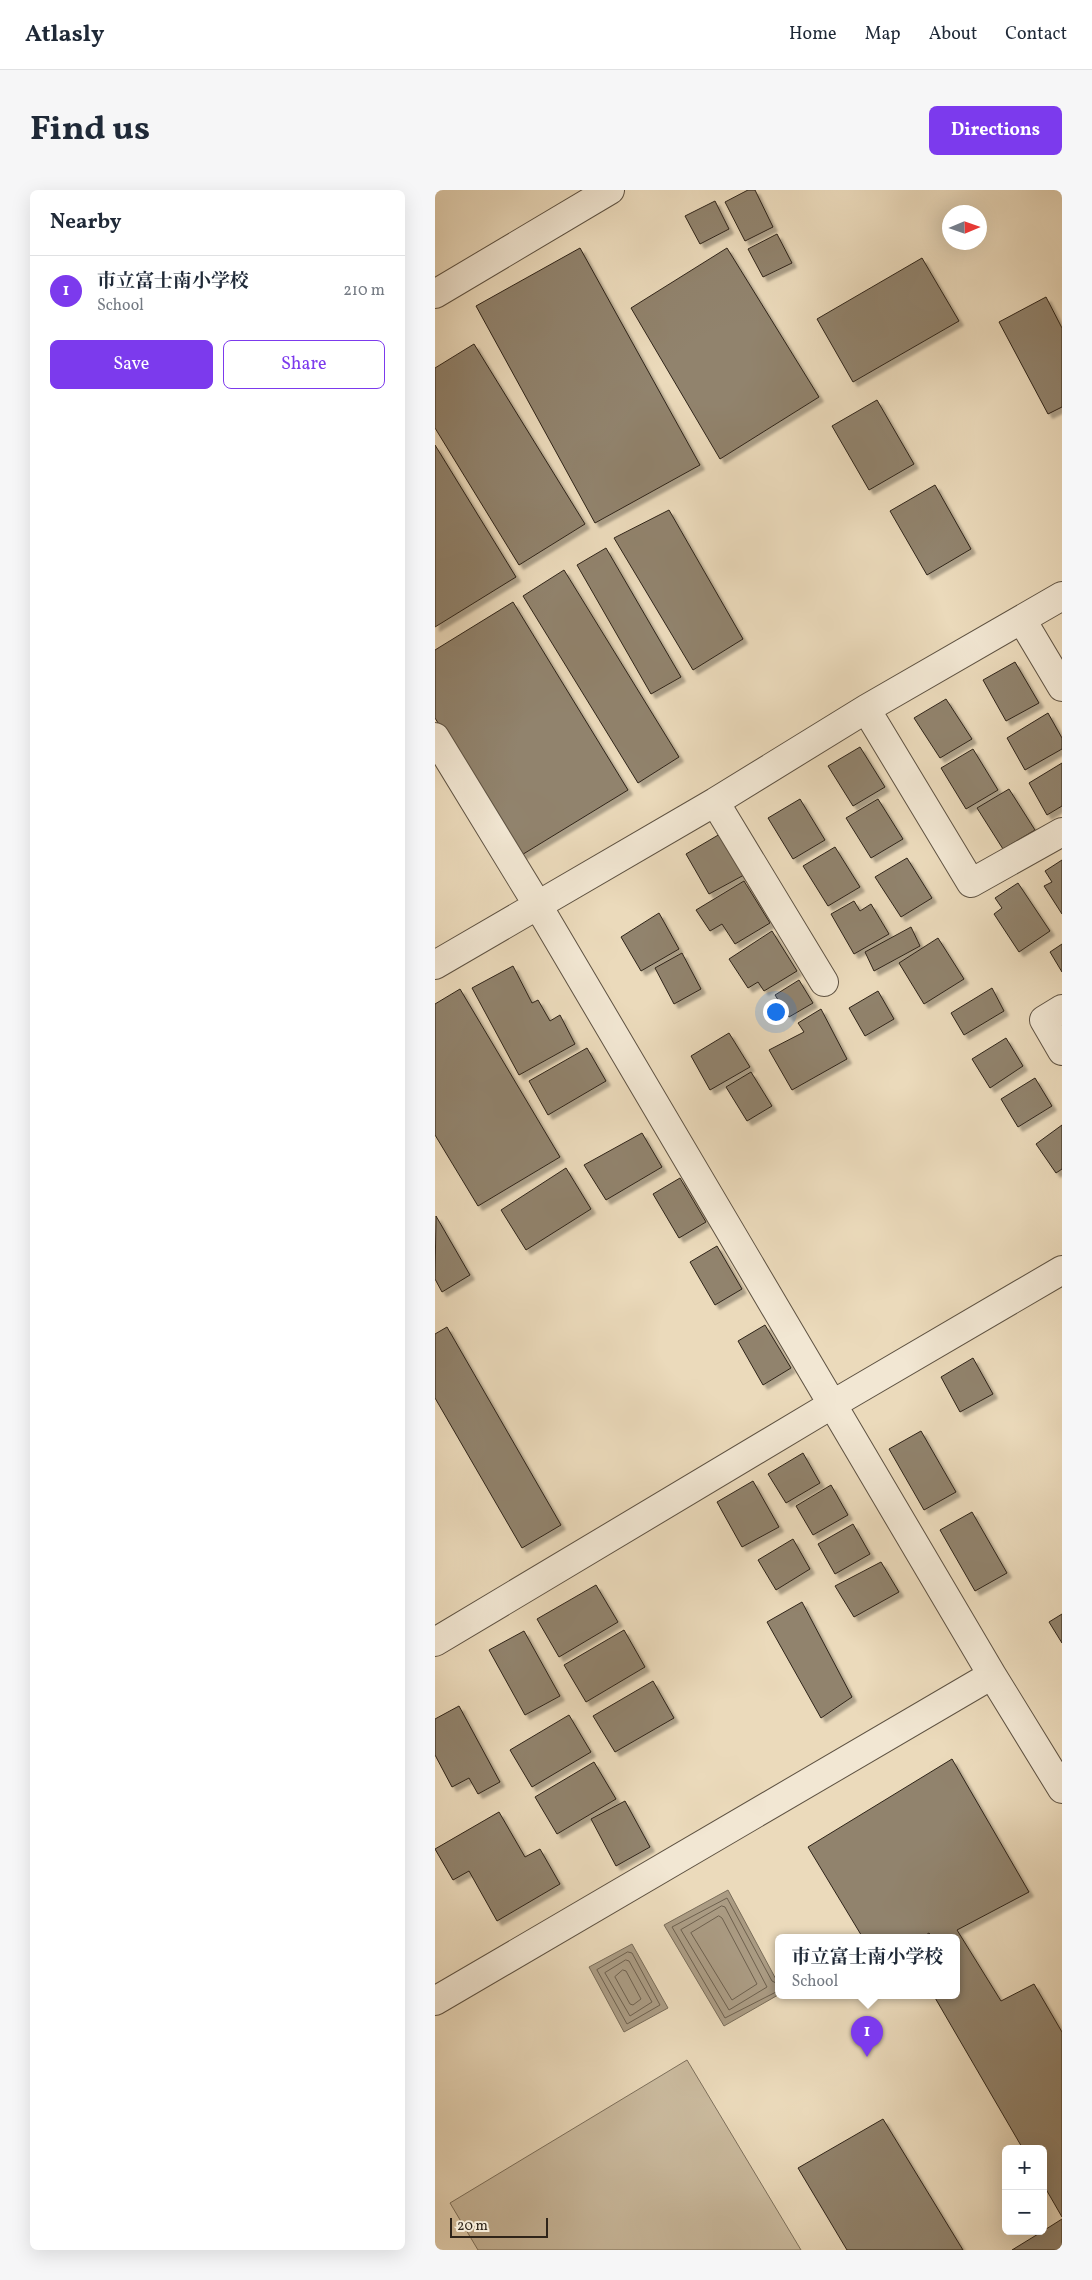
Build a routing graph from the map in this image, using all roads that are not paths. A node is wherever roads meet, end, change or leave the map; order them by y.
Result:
1 (610, 190) edge
2 (435, 294) edge
3 (1062, 596) edge
4 (1022, 620) junction
5 (1062, 687) edge
6 (866, 709) junction
7 (435, 737) edge
8 (715, 802) junction
9 (1062, 832) edge
10 (537, 904) junction
11 (435, 965) edge
12 (825, 982) dead end
13 (1062, 1009) edge
14 (1062, 1051) edge
15 (1062, 1270) edge
16 (833, 1404) junction
17 (435, 1642) edge
18 (992, 1675) junction
19 (1062, 1789) edge
20 (435, 2001) edge

1 - 2 street
3 - 4 street
4 - 5 street
4 - 6 street
6 - 8 street
6 - 9 street
7 - 10 street
8 - 10 street
8 - 12 street
10 - 11 street
10 - 16 street
13 - 14 street
15 - 16 street
16 - 17 street
16 - 18 street
18 - 19 street
18 - 20 street

